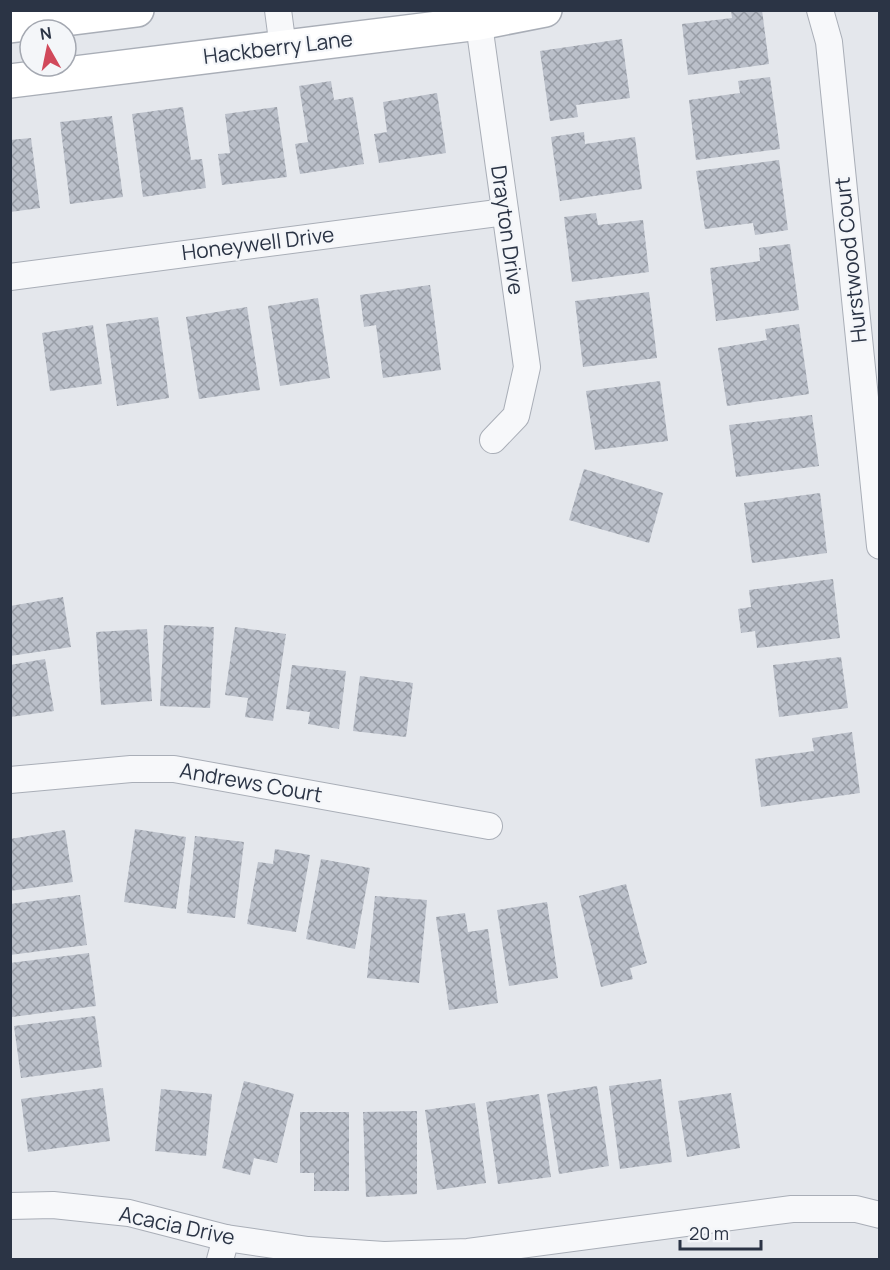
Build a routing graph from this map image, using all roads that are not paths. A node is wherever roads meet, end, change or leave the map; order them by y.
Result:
1 (137, 10) edge
2 (278, 10) edge
3 (545, 10) edge
4 (820, 10) edge
5 (478, 17) edge
6 (10, 27) edge
7 (284, 48) junction
8 (10, 81) edge
9 (505, 212) junction
10 (10, 276) edge
11 (493, 440) dead end
12 (879, 546) edge
13 (10, 780) edge
14 (489, 825) dead end
15 (10, 1206) edge
16 (879, 1215) edge
17 (223, 1249) edge

1 - 6 street
2 - 7 street
3 - 5 street, Hackberry Lane
4 - 12 street, Hurstwood Court
5 - 7 street, Hackberry Lane
5 - 9 street, Drayton Drive
7 - 8 street, Hackberry Lane
9 - 10 street, Honeywell Drive
9 - 11 street, Drayton Drive
13 - 14 street, Andrews Court
15 - 17 street, Acacia Drive
16 - 17 street, Acacia Drive

